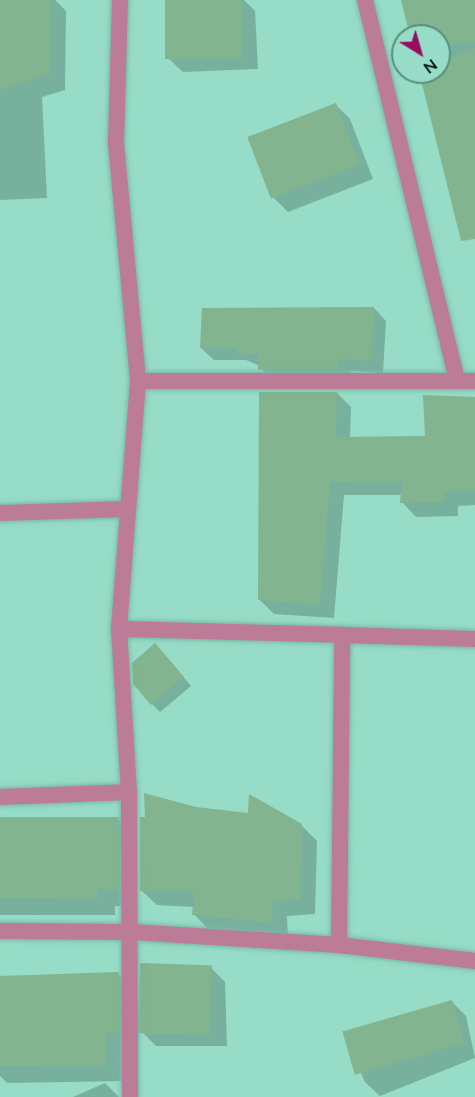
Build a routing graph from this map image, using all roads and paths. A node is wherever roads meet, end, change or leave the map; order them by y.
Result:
1 (120, 0) edge
2 (365, 0) edge
3 (138, 381) junction
4 (457, 381) junction
5 (475, 381) edge
6 (128, 509) junction
7 (0, 513) edge
8 (119, 629) junction
9 (342, 635) junction
10 (475, 639) edge
11 (129, 792) junction
12 (0, 797) edge
13 (0, 931) edge
14 (132, 932) junction
15 (339, 945) junction
16 (475, 961) edge
17 (130, 1097) edge

1 - 3 street
2 - 4 street
3 - 4 street
3 - 6 street
4 - 5 street
6 - 7 street
6 - 8 street
8 - 9 street
8 - 11 street
9 - 10 street
9 - 15 street
11 - 12 street
11 - 14 street
13 - 14 street
14 - 15 street
14 - 17 street
15 - 16 street

